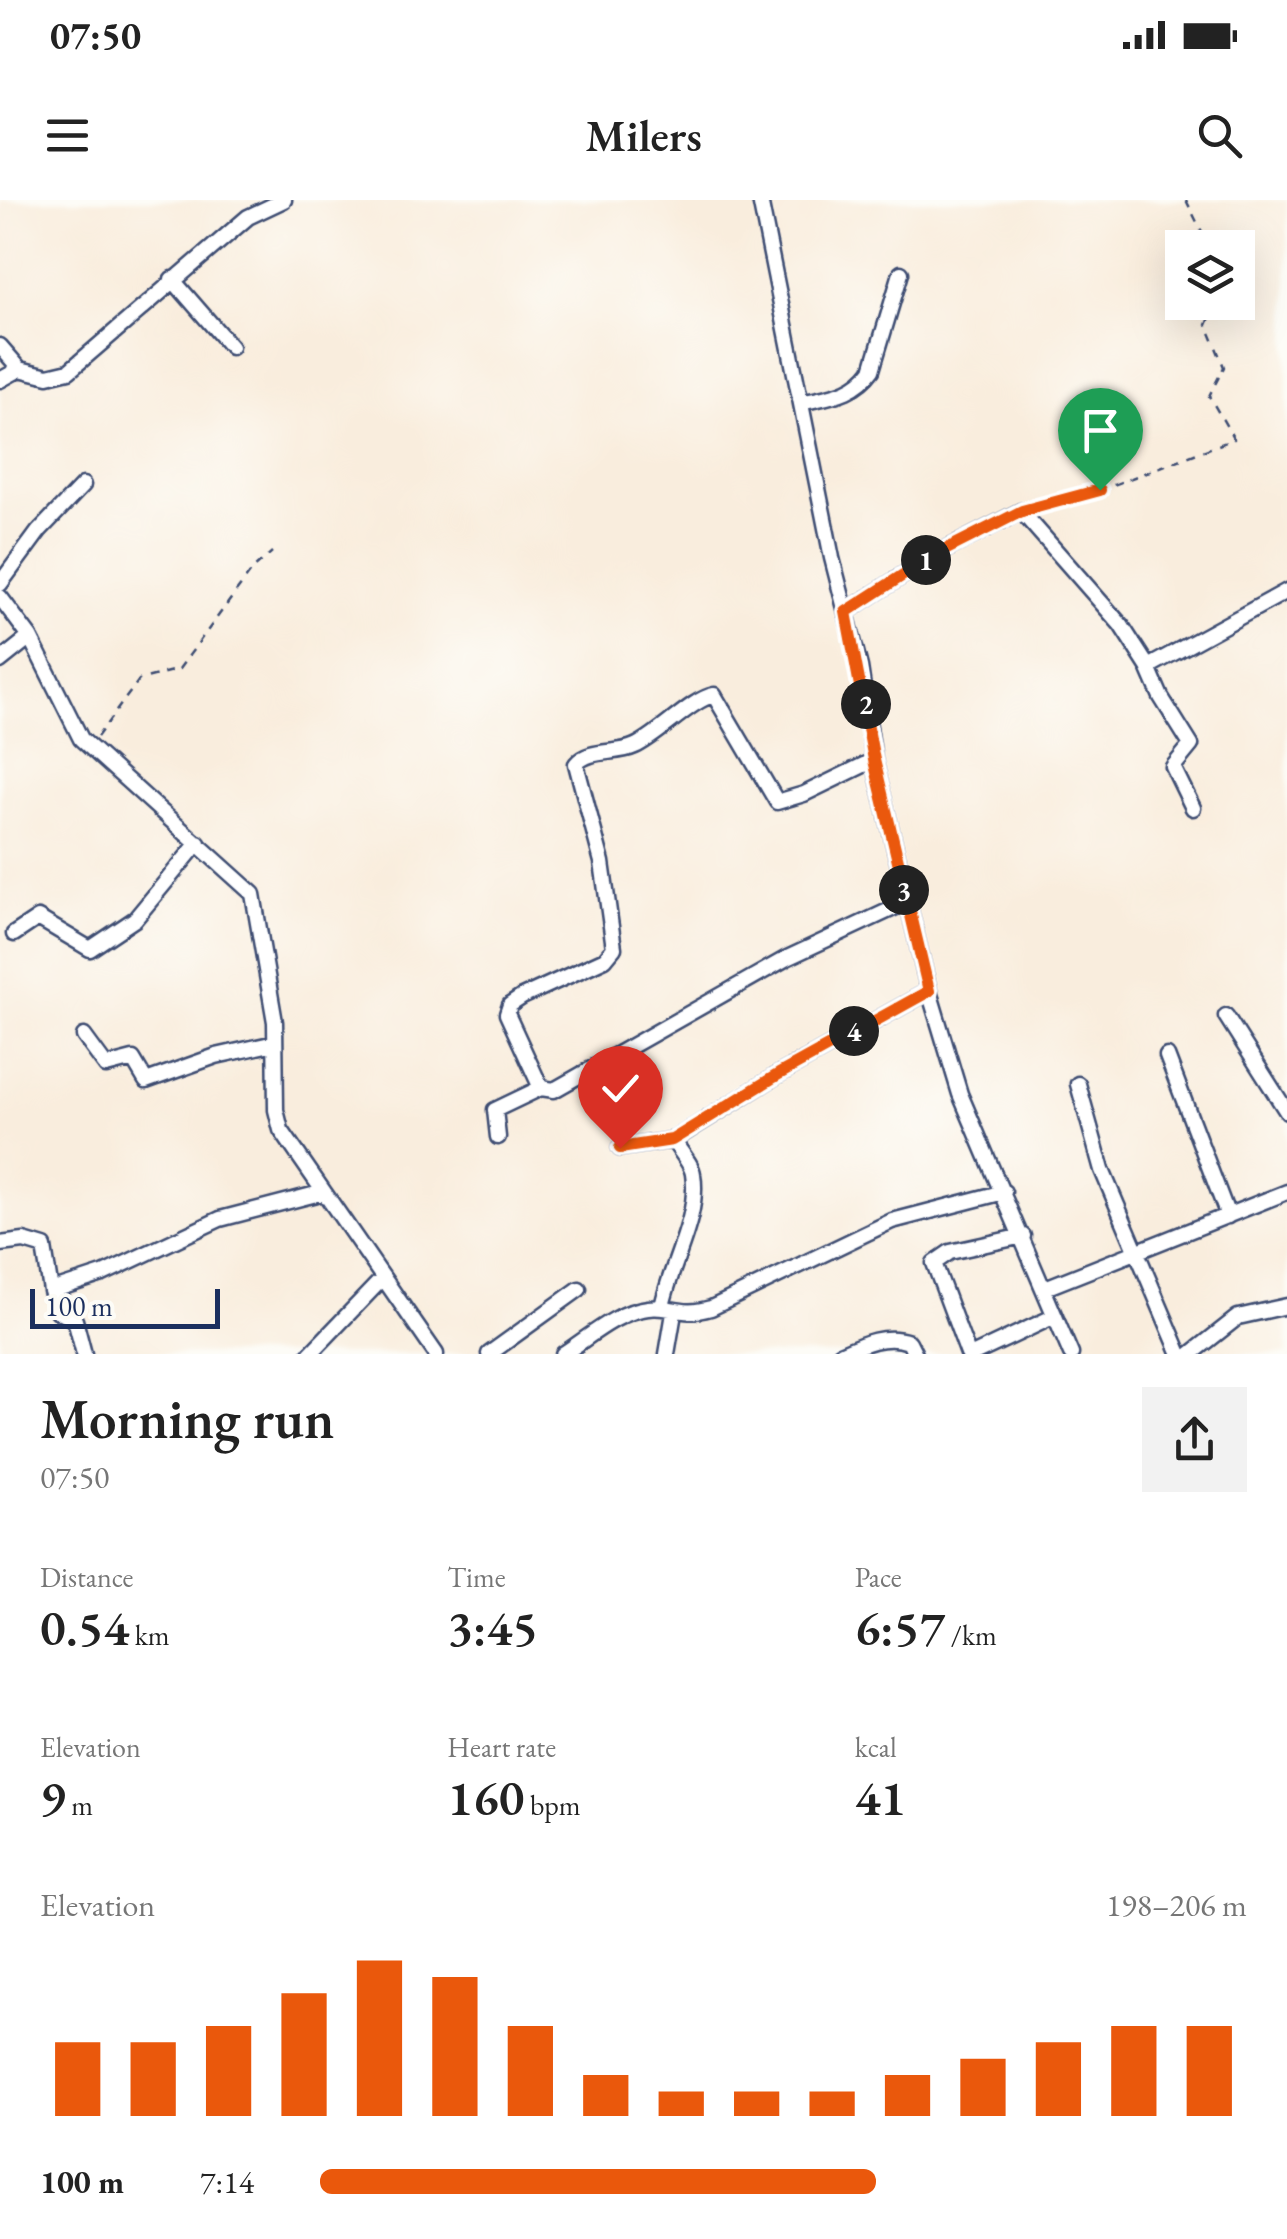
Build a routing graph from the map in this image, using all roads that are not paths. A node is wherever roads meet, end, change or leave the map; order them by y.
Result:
1 (284, 200) edge
2 (760, 200) edge
3 (901, 273) dead end
4 (172, 280) junction
5 (0, 346) edge
6 (231, 347) dead end
7 (20, 368) junction
8 (0, 380) edge
9 (801, 402) junction
10 (83, 486) dead end
11 (0, 584) edge
12 (1287, 591) edge
13 (0, 597) edge
14 (846, 612) junction
15 (30, 637) junction
16 (0, 661) edge
17 (1148, 667) junction
18 (874, 760) junction
19 (1193, 808) dead end
20 (198, 844) junction
21 (907, 902) junction
22 (14, 934) dead end
23 (929, 991) junction
24 (1226, 1016) dead end
25 (84, 1036) dead end
26 (276, 1043) junction
27 (1167, 1056) dead end
28 (1078, 1084) dead end
29 (541, 1088) junction
30 (1287, 1112) edge
31 (498, 1136) dead end
32 (672, 1140) junction
33 (620, 1148) dead end
34 (324, 1192) junction
35 (1004, 1192) junction
36 (1287, 1192) edge
37 (1228, 1216) junction
38 (1023, 1236) junction
39 (0, 1244) edge
40 (1139, 1251) junction
41 (382, 1279) junction
42 (1045, 1288) junction
43 (579, 1289) dead end
44 (51, 1291) junction
45 (1287, 1306) edge
46 (668, 1310) junction
47 (1055, 1316) junction
48 (84, 1354) edge
49 (310, 1354) edge
50 (436, 1354) edge
51 (489, 1354) edge
52 (563, 1354) edge
53 (667, 1354) edge
54 (840, 1354) edge
55 (914, 1354) edge
56 (970, 1354) edge
57 (1071, 1354) edge
58 (1180, 1354) edge
59 (1191, 1354) edge

1 - 4 street
2 - 9 street
3 - 9 street
4 - 6 street
4 - 7 street
5 - 7 street
7 - 8 street
9 - 14 street
10 - 11 street
12 - 17 street
13 - 15 street
14 - 17 street
14 - 18 street
15 - 16 street
15 - 20 street
17 - 19 street
18 - 21 street
18 - 29 street
20 - 22 street
20 - 26 street
21 - 23 street
21 - 29 street
23 - 32 street
23 - 35 street
24 - 30 street
25 - 26 street
26 - 34 street
27 - 37 street
28 - 40 street
29 - 31 street
32 - 33 street
32 - 46 street
34 - 41 street
34 - 44 street
35 - 38 street
35 - 46 street
36 - 37 street
37 - 40 street
38 - 42 street
38 - 56 street
39 - 44 street
40 - 42 street
40 - 58 street
41 - 49 street
41 - 50 street
42 - 47 street
43 - 51 street
44 - 48 street
45 - 59 street
46 - 52 street
46 - 53 street
47 - 56 street
47 - 57 street
54 - 55 street

